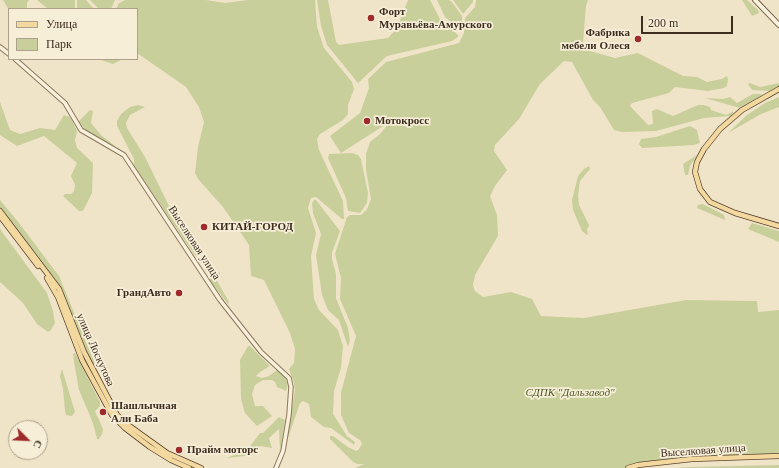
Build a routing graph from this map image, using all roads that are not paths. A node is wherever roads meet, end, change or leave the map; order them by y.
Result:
1 (755, 0) edge
2 (779, 25) edge
3 (0, 47) edge
4 (8, 53) edge
5 (16, 60) edge
6 (779, 90) edge
7 (0, 212) edge
8 (0, 216) edge
9 (779, 226) edge
10 (779, 457) edge
11 (190, 468) edge
12 (201, 468) edge
13 (276, 468) edge
14 (628, 468) edge
15 (637, 468) edge

1 - 2 main road
3 - 4 street
5 - 13 street, Выселковая улица
6 - 9 main road
7 - 12 main road, улица Лоскутова
8 - 11 main road, улица Лоскутова
10 - 14 main road, Выселковая улица
10 - 15 main road, Выселковая улица

